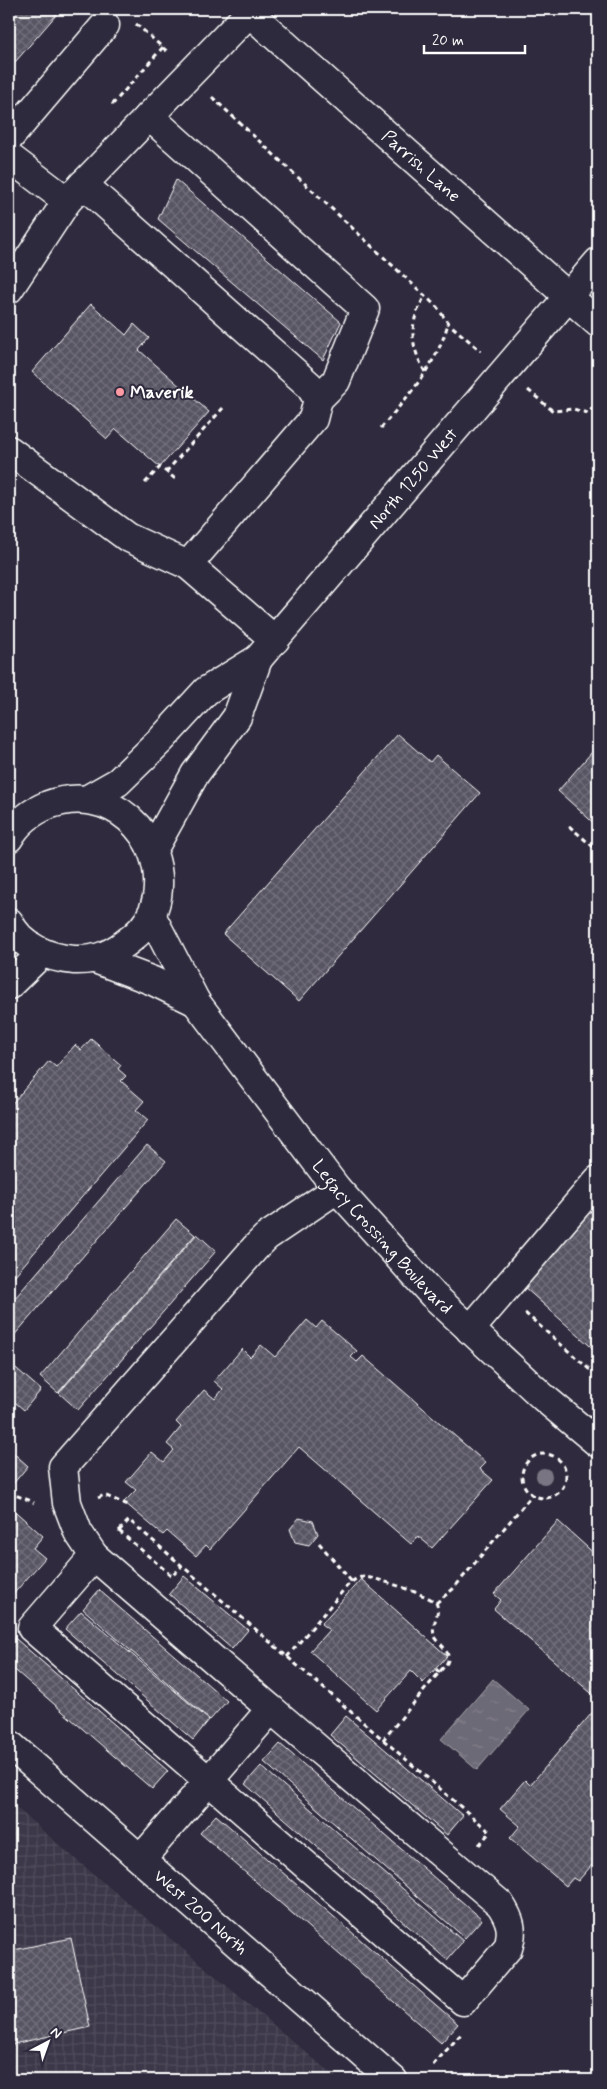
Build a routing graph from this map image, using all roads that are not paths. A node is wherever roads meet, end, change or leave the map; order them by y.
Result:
1 (247, 11) edge
2 (105, 25) dead end
3 (149, 116) junction
4 (9, 138) edge
5 (9, 157) edge
6 (75, 193) junction
7 (598, 262) edge
8 (9, 289) edge
9 (568, 296) junction
10 (598, 323) edge
11 (318, 399) junction
12 (9, 450) edge
13 (188, 566) junction
14 (266, 650) junction
15 (88, 799) junction
16 (11, 830) edge
17 (153, 850) junction
18 (151, 915) junction
19 (9, 922) edge
20 (42, 953) junction
21 (95, 960) junction
22 (9, 985) edge
23 (196, 1002) junction
24 (598, 1180) edge
25 (337, 1189) junction
26 (470, 1330) junction
27 (598, 1443) edge
28 (94, 1556) junction
29 (271, 1709) junction
30 (9, 1744) edge
31 (209, 1780) junction
32 (141, 1860) junction
33 (393, 2080) edge

1 - 3 street
1 - 9 street, Parrish Lane
2 - 4 street
3 - 6 street
3 - 11 street
5 - 6 street
6 - 8 street
6 - 11 street
7 - 9 street, North 1250 West
9 - 10 street, Parrish Lane
9 - 14 street, North 1250 West
11 - 13 street
12 - 13 street
13 - 14 street
14 - 15 street, North 1250 West
14 - 17 street, North 1250 West
15 - 16 street
15 - 17 street
17 - 18 street
18 - 21 street
18 - 23 street, Legacy Crossing Boulevard
19 - 20 street
20 - 21 street
20 - 22 street
21 - 23 street
23 - 25 street, Legacy Crossing Boulevard
24 - 26 street
25 - 26 street, Legacy Crossing Boulevard
25 - 28 street
26 - 27 street, Legacy Crossing Boulevard
28 - 29 street
28 - 31 street
29 - 31 street
29 - 31 street
30 - 32 street, West 200 North
31 - 32 street
32 - 33 street, West 200 North

